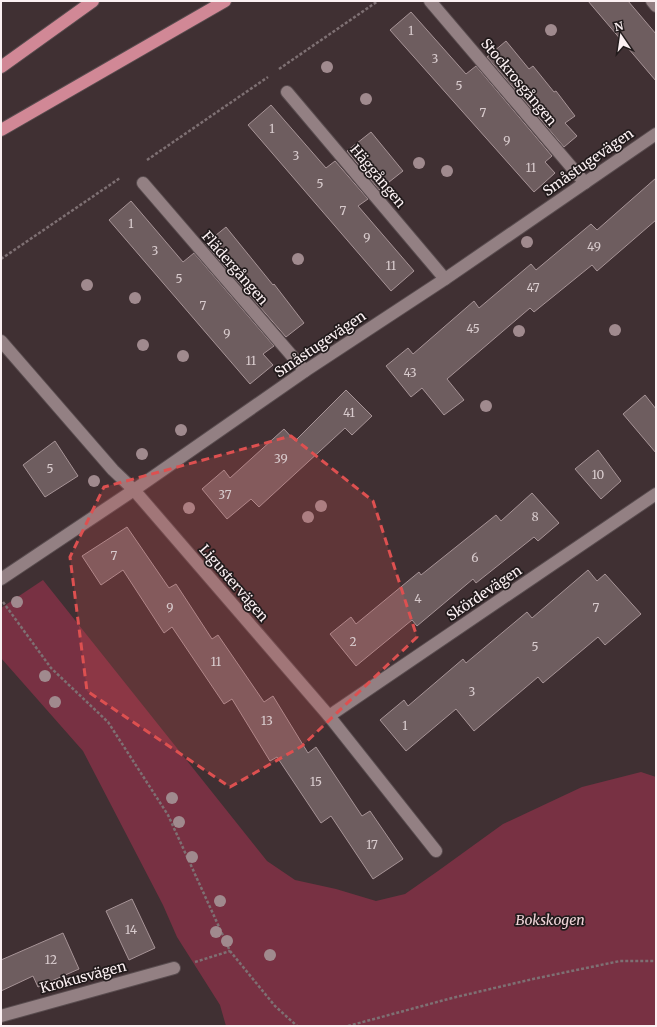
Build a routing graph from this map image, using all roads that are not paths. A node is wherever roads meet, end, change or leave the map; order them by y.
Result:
1 (92, 1) edge
2 (225, 1) edge
3 (430, 1) edge
4 (652, 1) edge
5 (656, 6) edge
6 (1, 67) edge
7 (287, 92) dead end
8 (1, 130) edge
9 (656, 134) edge
10 (143, 183) dead end
11 (585, 183) junction
12 (445, 279) junction
13 (1, 341) edge
14 (305, 372) junction
15 (134, 490) junction
16 (656, 494) edge
17 (1, 579) edge
18 (329, 716) junction
19 (436, 851) dead end
20 (174, 968) road end
21 (1, 1016) edge

1 - 6 highway
2 - 8 highway
3 - 11 street, Stockrosgången
4 - 5 street
7 - 12 street, Häggången
9 - 11 street, Småstugevägen
10 - 14 street, Flädergången
11 - 12 street, Småstugevägen
12 - 14 street, Småstugevägen
13 - 15 street, Ligustervägen
14 - 15 street, Småstugevägen
15 - 17 street, Småstugevägen
15 - 18 street, Ligustervägen
16 - 18 street, Skördevägen
18 - 19 street, Ligustervägen
20 - 21 street, Krokusvägen

